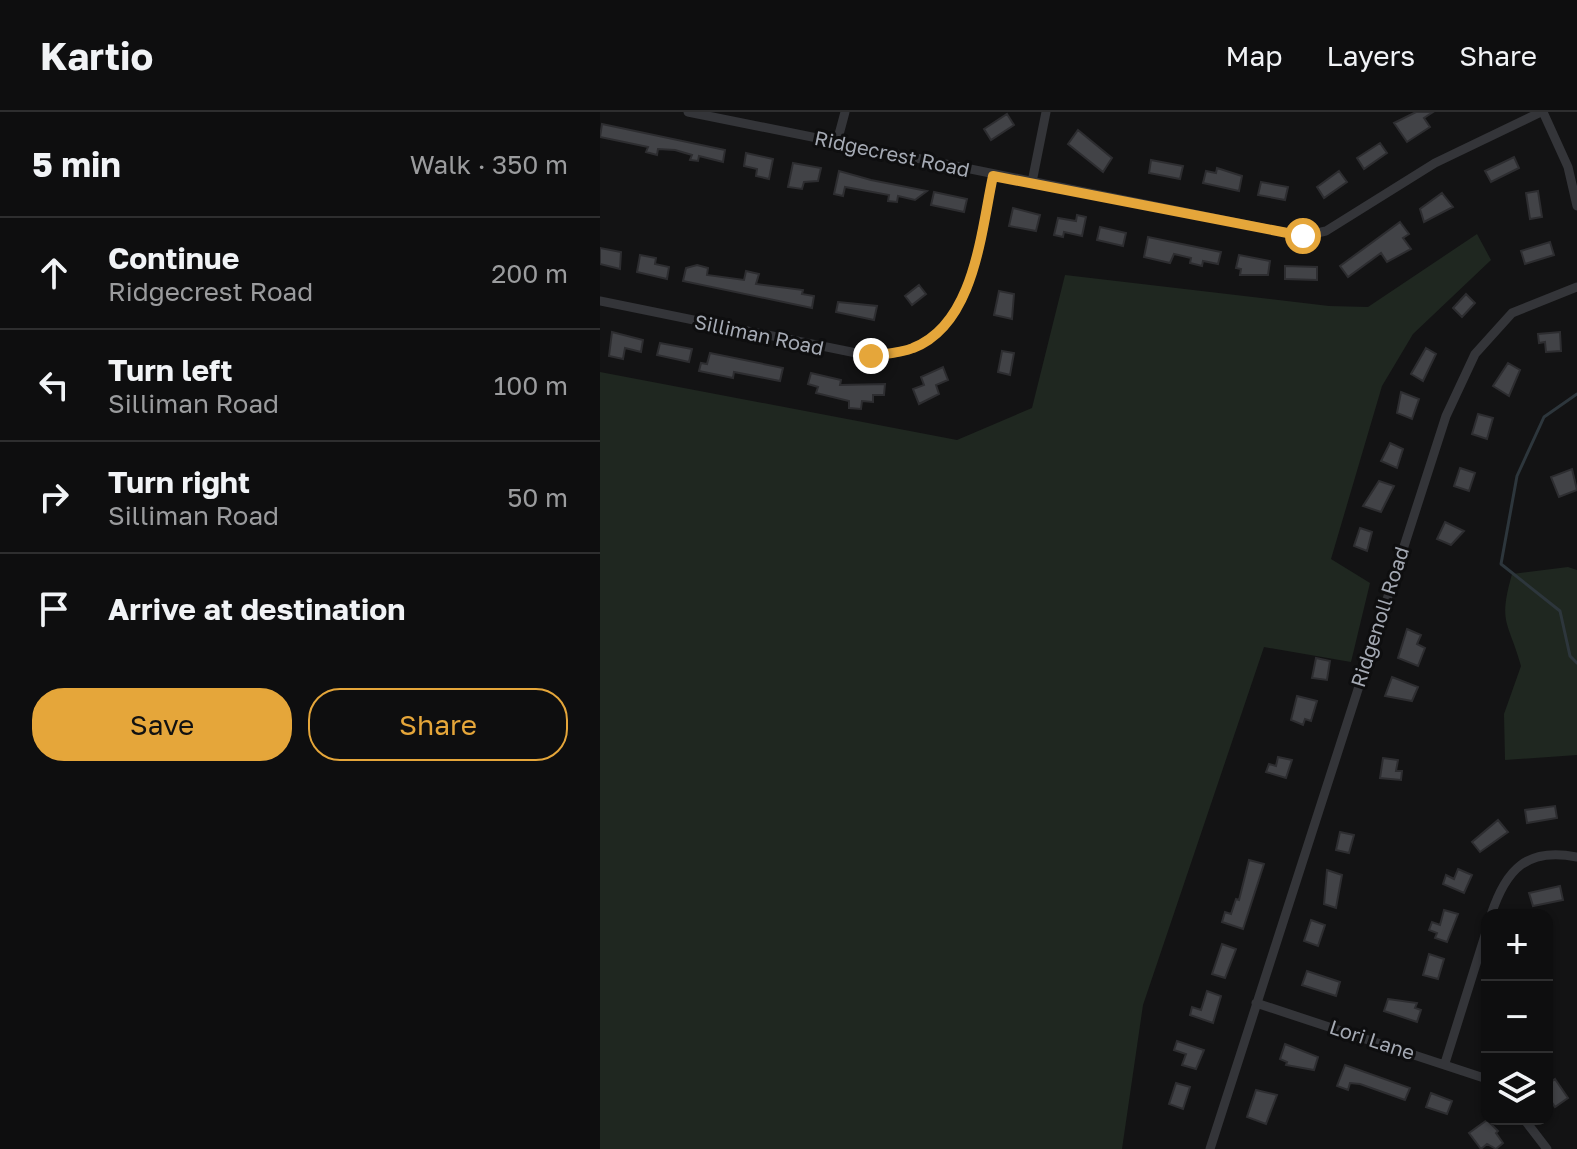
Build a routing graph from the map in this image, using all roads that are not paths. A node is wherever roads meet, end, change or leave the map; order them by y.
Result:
1 (688, 112) edge
2 (845, 112) edge
3 (1046, 112) edge
4 (1542, 112) edge
5 (837, 142) junction
6 (993, 176) junction
7 (1032, 182) junction
8 (1577, 206) edge
9 (1577, 287) edge
10 (600, 301) edge
11 (1577, 857) edge
12 (1493, 909) edge
13 (1481, 948) edge
14 (1256, 1003) junction
15 (1445, 1063) junction
16 (1481, 1077) edge
17 (1529, 1125) edge
18 (1210, 1149) edge
19 (1547, 1149) edge

1 - 5 street, Ridgecrest Road
2 - 5 street
3 - 7 street
4 - 7 street, Ridgecrest Road
4 - 8 street
5 - 6 street, Ridgecrest Road
6 - 7 street, Ridgecrest Road
6 - 10 street, Silliman Road
9 - 14 street, Ridgenoll Road
11 - 12 street
13 - 15 street
14 - 15 street, Lori Lane
14 - 18 street, Ridgenoll Road
15 - 16 street, Lori Lane
17 - 19 street

